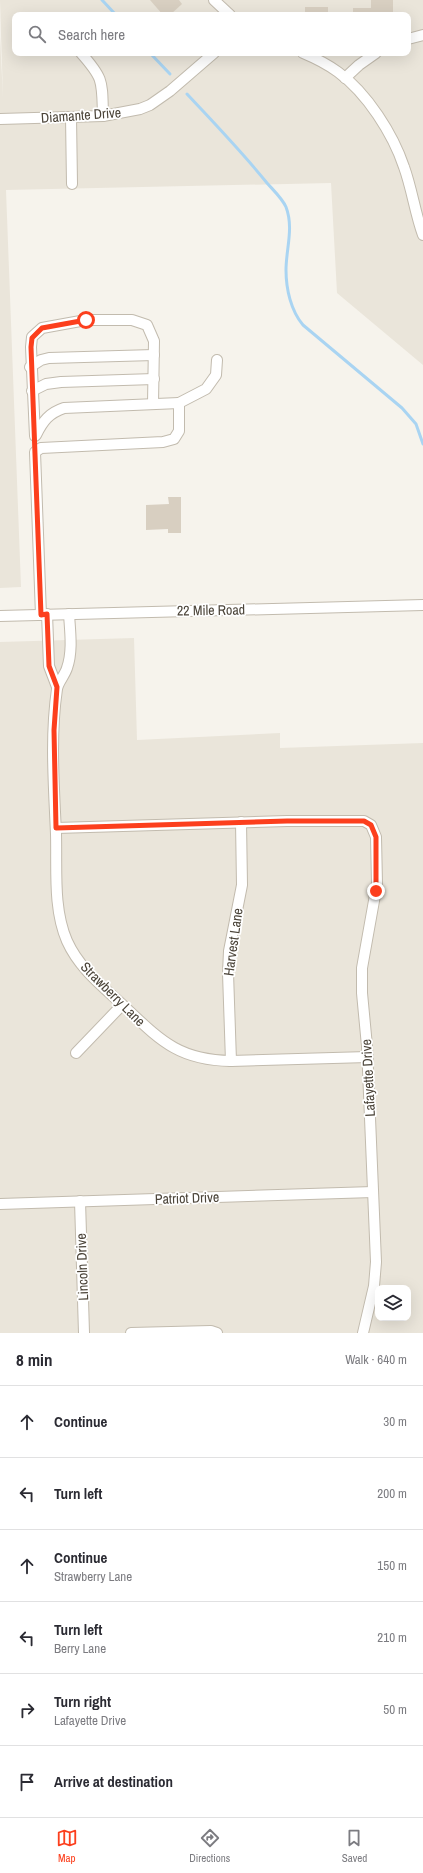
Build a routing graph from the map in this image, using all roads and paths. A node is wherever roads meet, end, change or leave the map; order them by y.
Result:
1 (214, 0) edge
2 (227, 12) edge
3 (423, 35) edge
4 (411, 38) edge
5 (84, 56) edge
6 (211, 56) edge
7 (310, 56) edge
8 (372, 56) edge
9 (345, 78) junction
10 (103, 116) junction
11 (71, 117) junction
12 (0, 119) edge
13 (72, 184) dead end
14 (423, 235) edge
15 (154, 355) junction
16 (217, 360) dead end
17 (30, 367) junction
18 (154, 379) junction
19 (32, 391) junction
20 (179, 403) junction
21 (153, 404) junction
22 (35, 436) junction
23 (35, 452) junction
24 (423, 605) edge
25 (69, 614) junction
26 (44, 615) junction
27 (0, 616) edge
28 (57, 687) junction
29 (241, 822) junction
30 (56, 828) junction
31 (122, 1005) junction
32 (76, 1053) dead end
33 (368, 1057) junction
34 (231, 1061) junction
35 (373, 1192) junction
36 (80, 1201) junction
37 (0, 1204) edge
38 (84, 1333) edge
39 (131, 1333) edge
40 (217, 1333) edge
41 (363, 1333) edge

1 - 2 street
3 - 4 street
5 - 10 street
6 - 10 street, Diamante Drive
7 - 9 street
8 - 9 street
9 - 14 street
10 - 11 street, Diamante Drive
11 - 12 street, Diamante Drive
11 - 13 street
15 - 17 street
15 - 17 street, Strawberry Lane
15 - 18 street, Strawberry Lane
16 - 20 street
17 - 19 street, Strawberry Lane
18 - 19 street
18 - 21 street, Strawberry Lane
19 - 22 street, Strawberry Lane
20 - 21 street
20 - 23 street
21 - 22 street
22 - 23 street, Strawberry Lane
23 - 26 street, Strawberry Lane
24 - 25 street, 22 Mile Road
25 - 26 street, 22 Mile Road
25 - 28 street, Strawberry Lane
26 - 27 street, 22 Mile Road
26 - 28 street, Strawberry Lane
28 - 30 street, Strawberry Lane
29 - 30 street
29 - 33 street, Lafayette Drive
29 - 34 street, Harvest Lane
30 - 31 street, Strawberry Lane
31 - 32 street
31 - 34 street, Strawberry Lane
33 - 34 street, Strawberry Lane
33 - 35 street, Lafayette Drive
35 - 36 street, Patriot Drive
35 - 41 street, Lafayette Drive
36 - 37 street, Patriot Drive
36 - 38 street, Lincoln Drive
39 - 40 street

